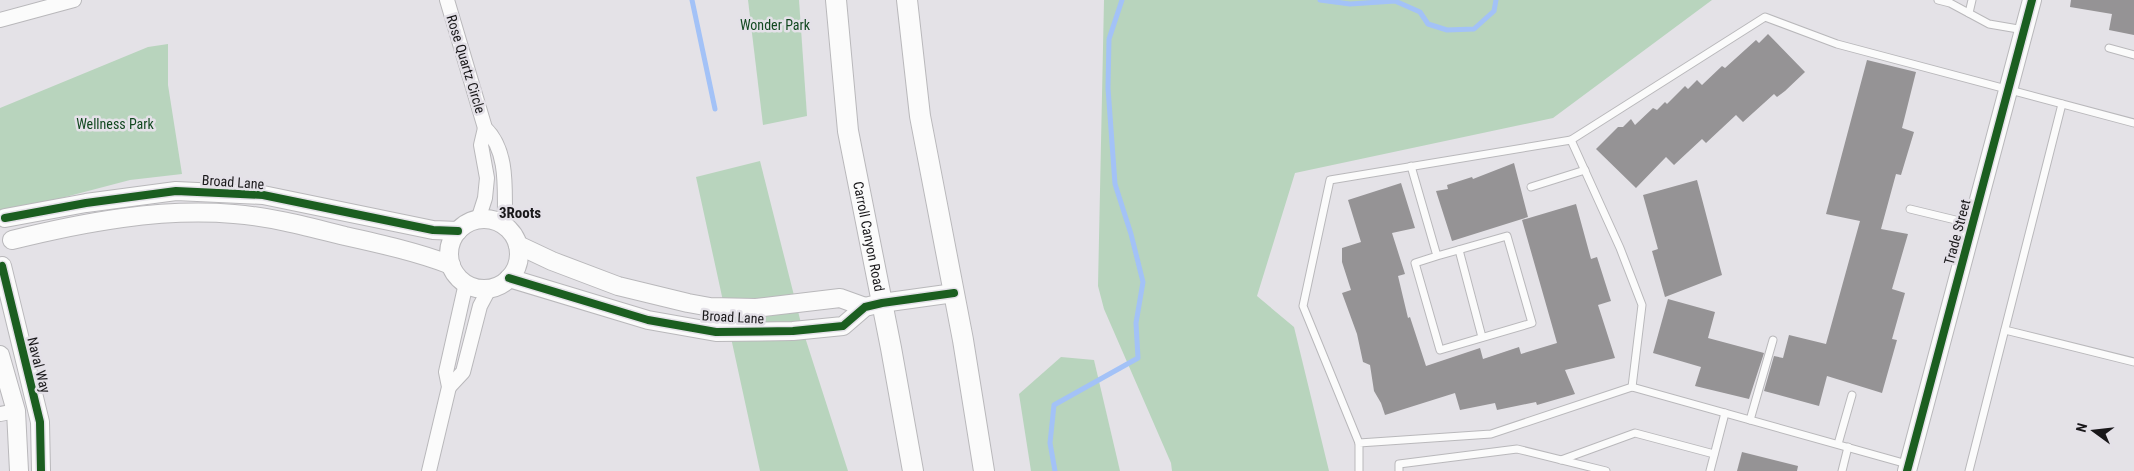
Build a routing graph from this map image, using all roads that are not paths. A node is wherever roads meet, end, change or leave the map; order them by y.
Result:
1 (74, 0) edge
2 (447, 0) edge
3 (836, 0) edge
4 (907, 0) edge
5 (1938, 0) edge
6 (1972, 0) edge
7 (2032, 0) edge
8 (1969, 13) junction
9 (0, 20) edge
10 (2024, 30) junction
11 (2109, 48) dead end
12 (2134, 54) edge
13 (2008, 89) junction
14 (2062, 104) junction
15 (2134, 124) edge
16 (485, 128) junction
17 (1571, 140) junction
18 (1410, 166) junction
19 (1585, 170) junction
20 (1531, 187) dead end
21 (1910, 209) dead end
22 (2, 216) edge
23 (478, 220) junction
24 (1972, 224) junction
25 (505, 226) junction
26 (458, 232) junction
27 (12, 240) junction
28 (518, 245) junction
29 (1459, 250) junction
30 (1436, 256) junction
31 (451, 265) junction
32 (1, 267) edge
33 (509, 278) junction
34 (466, 283) junction
35 (489, 289) junction
36 (954, 293) junction
37 (873, 305) junction
38 (2005, 330) junction
39 (1482, 337) junction
40 (1773, 340) dead end
41 (0, 355) edge
42 (2134, 362) edge
43 (449, 387) junction
44 (1632, 387) junction
45 (1852, 395) dead end
46 (8, 413) edge
47 (1725, 413) junction
48 (1750, 420) junction
49 (1359, 444) junction
50 (1838, 444) junction
51 (1848, 447) junction
52 (1714, 454) junction
53 (1560, 460) junction
54 (1908, 468) edge
55 (19, 471) edge
56 (41, 471) edge
57 (429, 471) edge
58 (913, 471) edge
59 (984, 471) edge
60 (1359, 471) edge
61 (1399, 471) edge
62 (1606, 471) edge
63 (1710, 471) edge
64 (1842, 471) edge
65 (1969, 471) edge

1 - 9 street
2 - 16 street, Rose Quartz Circle
3 - 37 main road, Carroll Canyon Road
4 - 36 main road
5 - 8 lane
6 - 8 lane
7 - 10 street, Trade Street
8 - 10 lane
10 - 13 street, Trade Street
11 - 12 lane
13 - 14 lane
13 - 17 lane
13 - 24 street, Trade Street
14 - 15 lane
14 - 38 lane
16 - 23 street, Rose Quartz Circle
16 - 25 street, Rose Quartz Circle
17 - 18 lane
17 - 19 lane
18 - 30 lane
18 - 49 lane
19 - 20 lane
19 - 44 lane
21 - 24 lane
22 - 26 street, Broad Lane
22 - 27 street
23 - 25 street
23 - 26 street
24 - 54 street, Trade Street
25 - 28 street
26 - 31 street
27 - 31 street
27 - 32 street
28 - 33 street
28 - 37 street, Broad Lane
29 - 30 lane
29 - 39 lane
29 - 39 lane
30 - 39 lane
31 - 34 street
32 - 56 street, Naval Way
33 - 35 street
33 - 37 street, Broad Lane
34 - 35 street
34 - 43 street
35 - 43 street
36 - 37 street, Broad Lane
36 - 59 main road
37 - 58 main road, Carroll Canyon Road
38 - 42 lane
38 - 65 lane
40 - 48 lane
41 - 46 street
43 - 57 street
44 - 47 lane
44 - 49 lane
45 - 50 lane
46 - 55 street
47 - 48 lane
47 - 52 lane
48 - 50 lane
49 - 60 lane
50 - 51 lane
51 - 54 lane
51 - 64 lane
52 - 53 lane
52 - 63 lane
53 - 61 lane
53 - 62 lane

